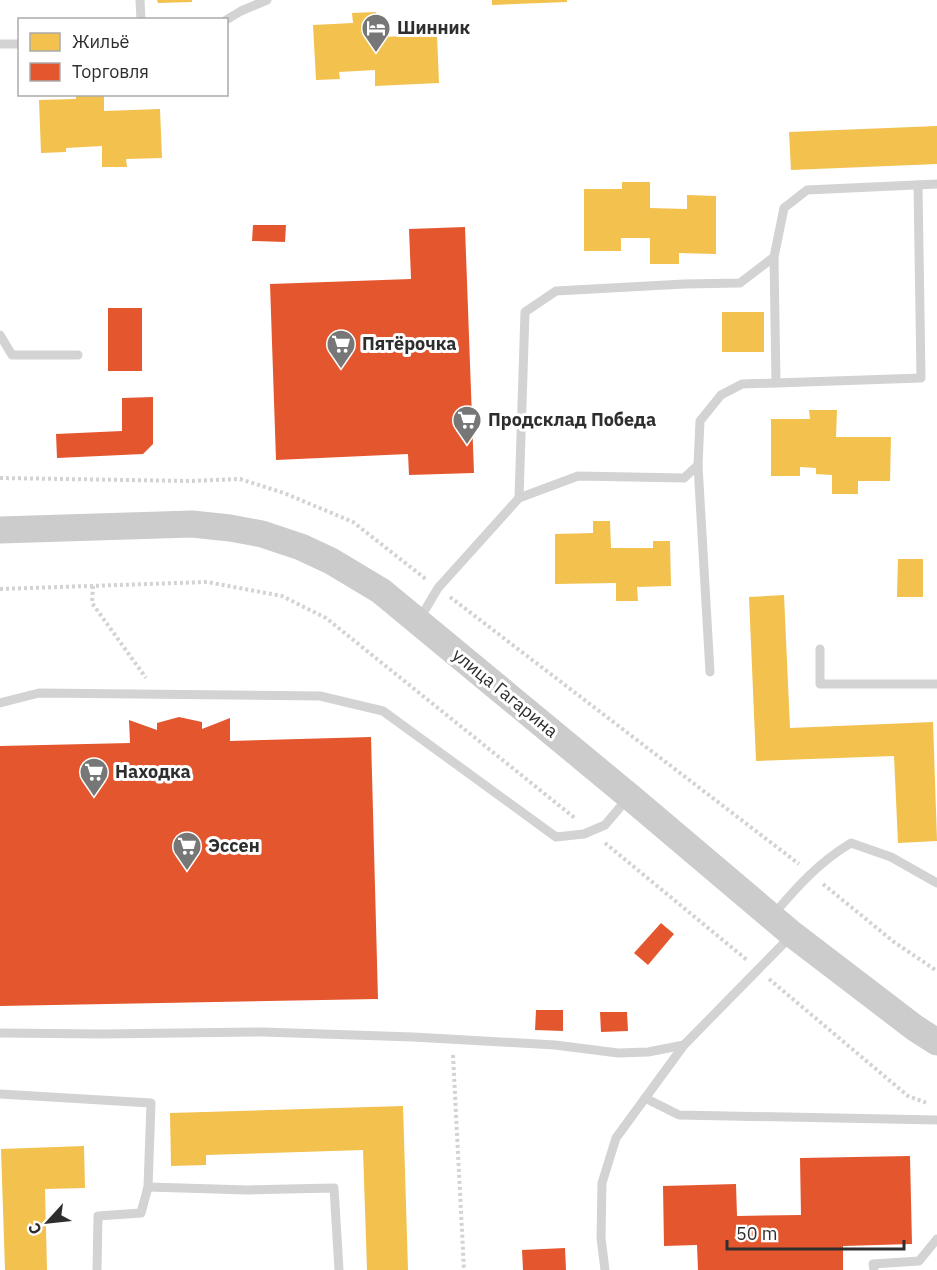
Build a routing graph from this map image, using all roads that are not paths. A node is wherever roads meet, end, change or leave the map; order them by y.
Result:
1 (140, 0) edge
2 (267, 0) edge
3 (141, 18) edge
4 (228, 19) edge
5 (0, 44) edge
6 (18, 44) edge
7 (937, 184) edge
8 (918, 185) junction
9 (774, 257) junction
10 (0, 335) edge
11 (78, 355) dead end
12 (776, 383) junction
13 (698, 465) junction
14 (519, 498) junction
15 (0, 530) edge
16 (418, 622) junction
17 (820, 649) dead end
18 (710, 672) dead end
19 (937, 684) edge
20 (0, 703) edge
21 (630, 796) junction
22 (937, 883) edge
23 (771, 916) junction
24 (792, 934) junction
25 (0, 1033) edge
26 (937, 1042) edge
27 (684, 1045) junction
28 (0, 1094) edge
29 (645, 1098) junction
30 (937, 1120) edge
31 (148, 1187) junction
32 (937, 1239) edge
33 (97, 1270) edge
34 (339, 1270) edge
35 (605, 1270) edge
36 (873, 1270) edge

1 - 3 lane
2 - 4 lane
5 - 6 lane
7 - 8 lane
8 - 9 lane
8 - 12 lane
9 - 12 lane
9 - 14 lane
10 - 11 lane
12 - 13 lane
13 - 14 lane
13 - 18 lane
14 - 16 lane
15 - 16 main road, улица Гагарина
16 - 21 main road, улица Гагарина
17 - 19 lane
20 - 21 lane
21 - 23 main road, улица Гагарина
22 - 23 lane
23 - 24 main road, улица Гагарина
24 - 26 main road, улица Гагарина
24 - 27 lane
25 - 27 lane
27 - 29 lane
28 - 31 lane
29 - 30 lane
29 - 35 lane
31 - 33 lane
31 - 34 lane
32 - 36 lane

